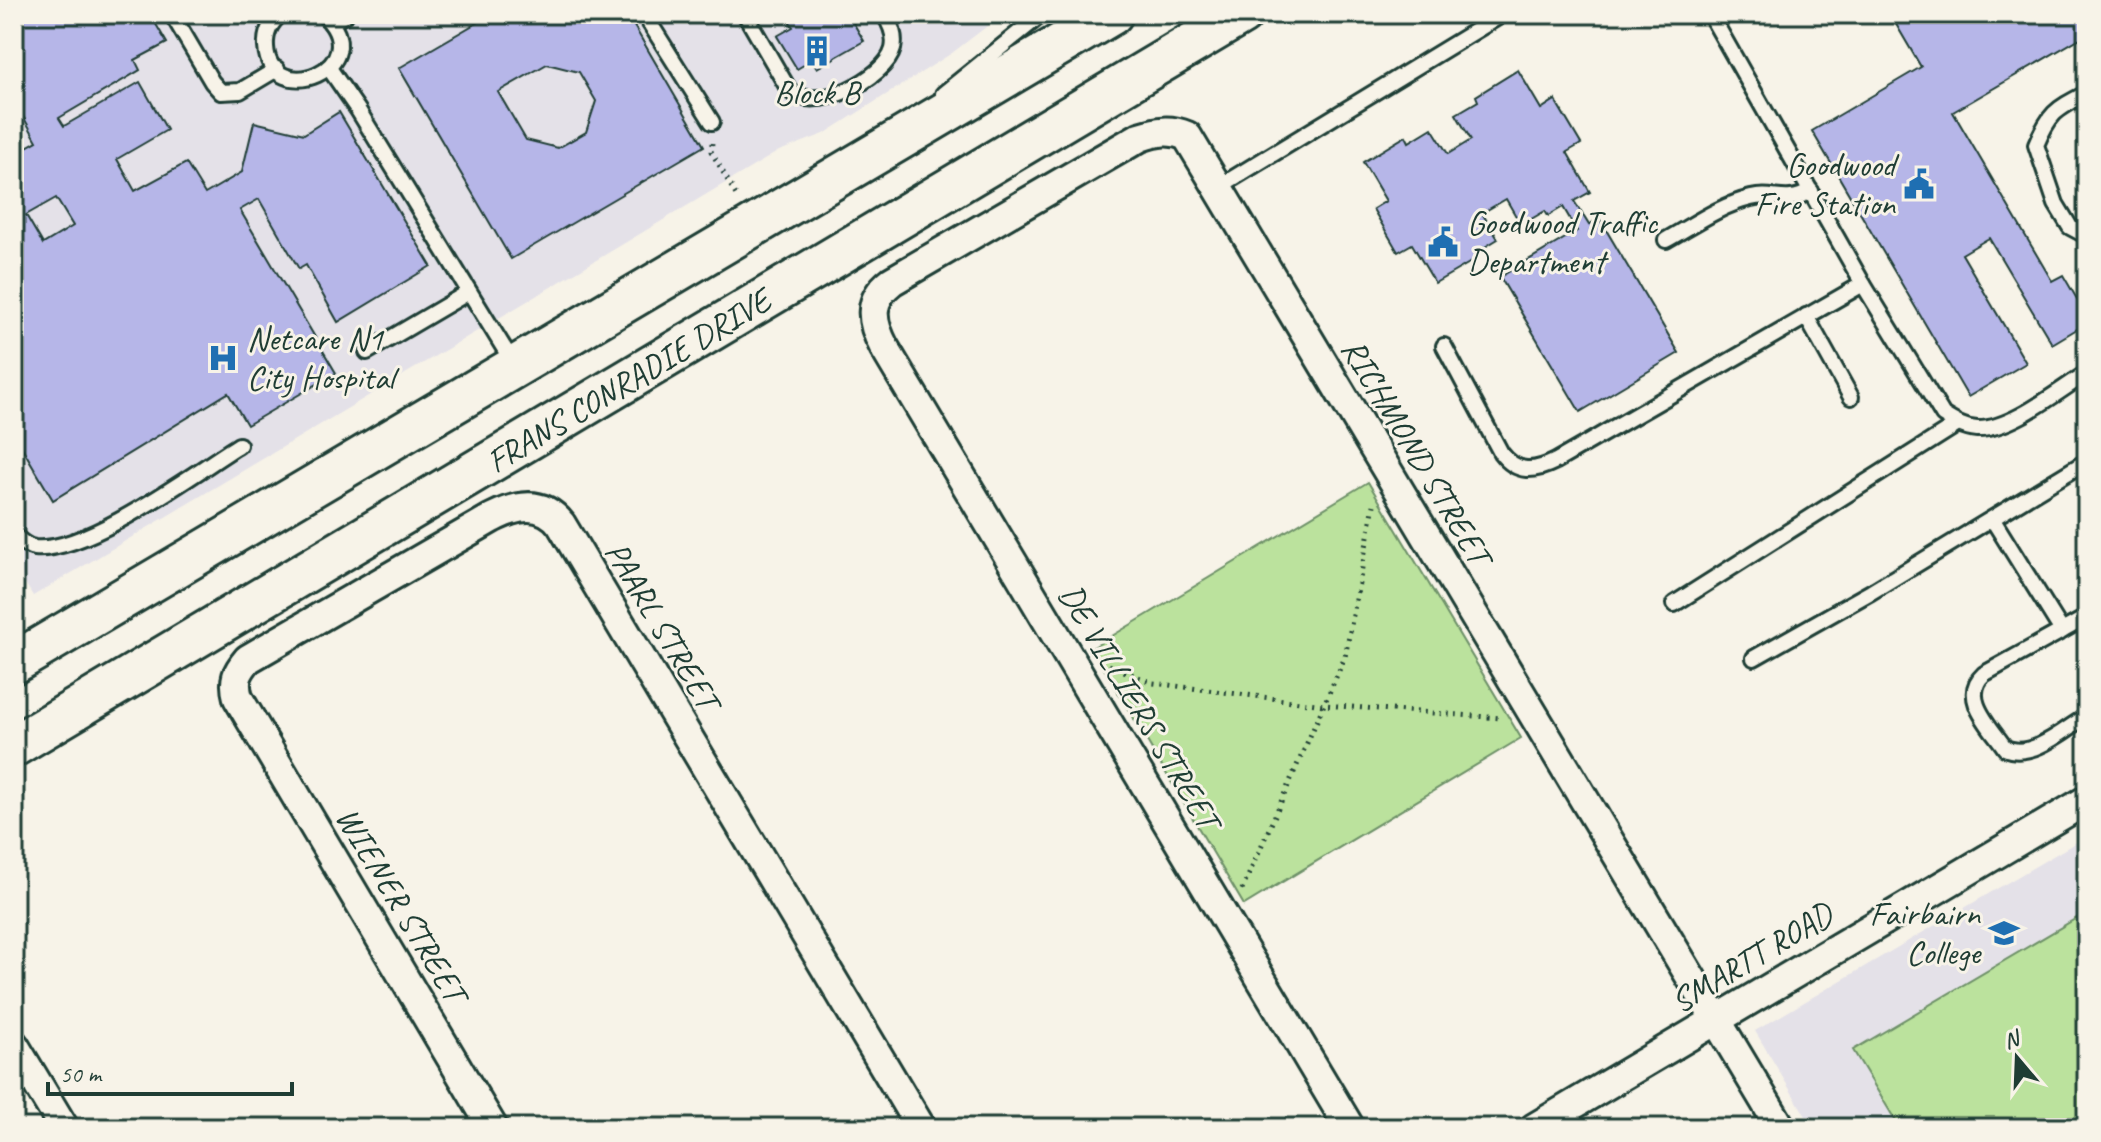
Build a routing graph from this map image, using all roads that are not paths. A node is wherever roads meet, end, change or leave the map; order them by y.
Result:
1 (172, 14) edge
2 (281, 14) edge
3 (346, 14) edge
4 (644, 14) edge
5 (745, 14) edge
6 (884, 14) edge
7 (1042, 14) edge
8 (1112, 14) edge
9 (1242, 14) edge
10 (1503, 14) edge
11 (1710, 14) edge
12 (327, 18) edge
13 (329, 68) junction
14 (277, 69) junction
15 (2087, 93) edge
16 (712, 122) dead end
17 (852, 167) junction
18 (1217, 188) junction
19 (1811, 191) junction
20 (2087, 236) edge
21 (1666, 240) dead end
22 (1863, 284) junction
23 (469, 292) junction
24 (1806, 316) junction
25 (872, 318) joint
26 (1444, 346) dead end
27 (367, 352) dead end
28 (516, 366) junction
29 (2087, 373) edge
30 (1851, 397) dead end
31 (1958, 424) junction
32 (239, 445) dead end
33 (2087, 461) edge
34 (1993, 520) junction
35 (14, 535) edge
36 (1674, 604) dead end
37 (2087, 617) edge
38 (2062, 631) junction
39 (1754, 658) dead end
40 (14, 663) edge
41 (250, 716) joint
42 (2087, 716) edge
43 (14, 746) edge
44 (2087, 800) edge
45 (1716, 1019) junction
46 (14, 1045) edge
47 (64, 1128) edge
48 (493, 1128) edge
49 (921, 1128) edge
50 (1350, 1128) edge
51 (1534, 1128) edge
52 (1781, 1128) edge

1 - 14 lane
2 - 14 lane
3 - 12 lane
4 - 16 lane
5 - 6 lane
7 - 17 lane
8 - 17 main road, FRANS CONRADIE DRIVE
9 - 43 main road, FRANS CONRADIE DRIVE
10 - 18 lane
11 - 19 lane
12 - 13 lane
13 - 14 lane
13 - 23 lane
15 - 20 lane
17 - 28 main road, FRANS CONRADIE DRIVE
18 - 25 street, RICHMOND STREET
18 - 45 street, RICHMOND STREET
19 - 21 lane
19 - 22 lane
22 - 24 lane
22 - 31 lane
23 - 27 lane
23 - 28 lane
24 - 26 lane
24 - 30 lane
25 - 50 street, DE VILLIERS STREET
28 - 40 main road, FRANS CONRADIE DRIVE
29 - 31 lane
31 - 36 lane
32 - 35 lane
33 - 34 lane
34 - 38 lane
34 - 39 lane
37 - 38 lane
38 - 42 lane
41 - 48 street, WIENER STREET
41 - 49 street, PAARL STREET
44 - 45 street, SMARTT ROAD
45 - 51 street, SMARTT ROAD
45 - 52 street, RICHMOND STREET
46 - 47 street

